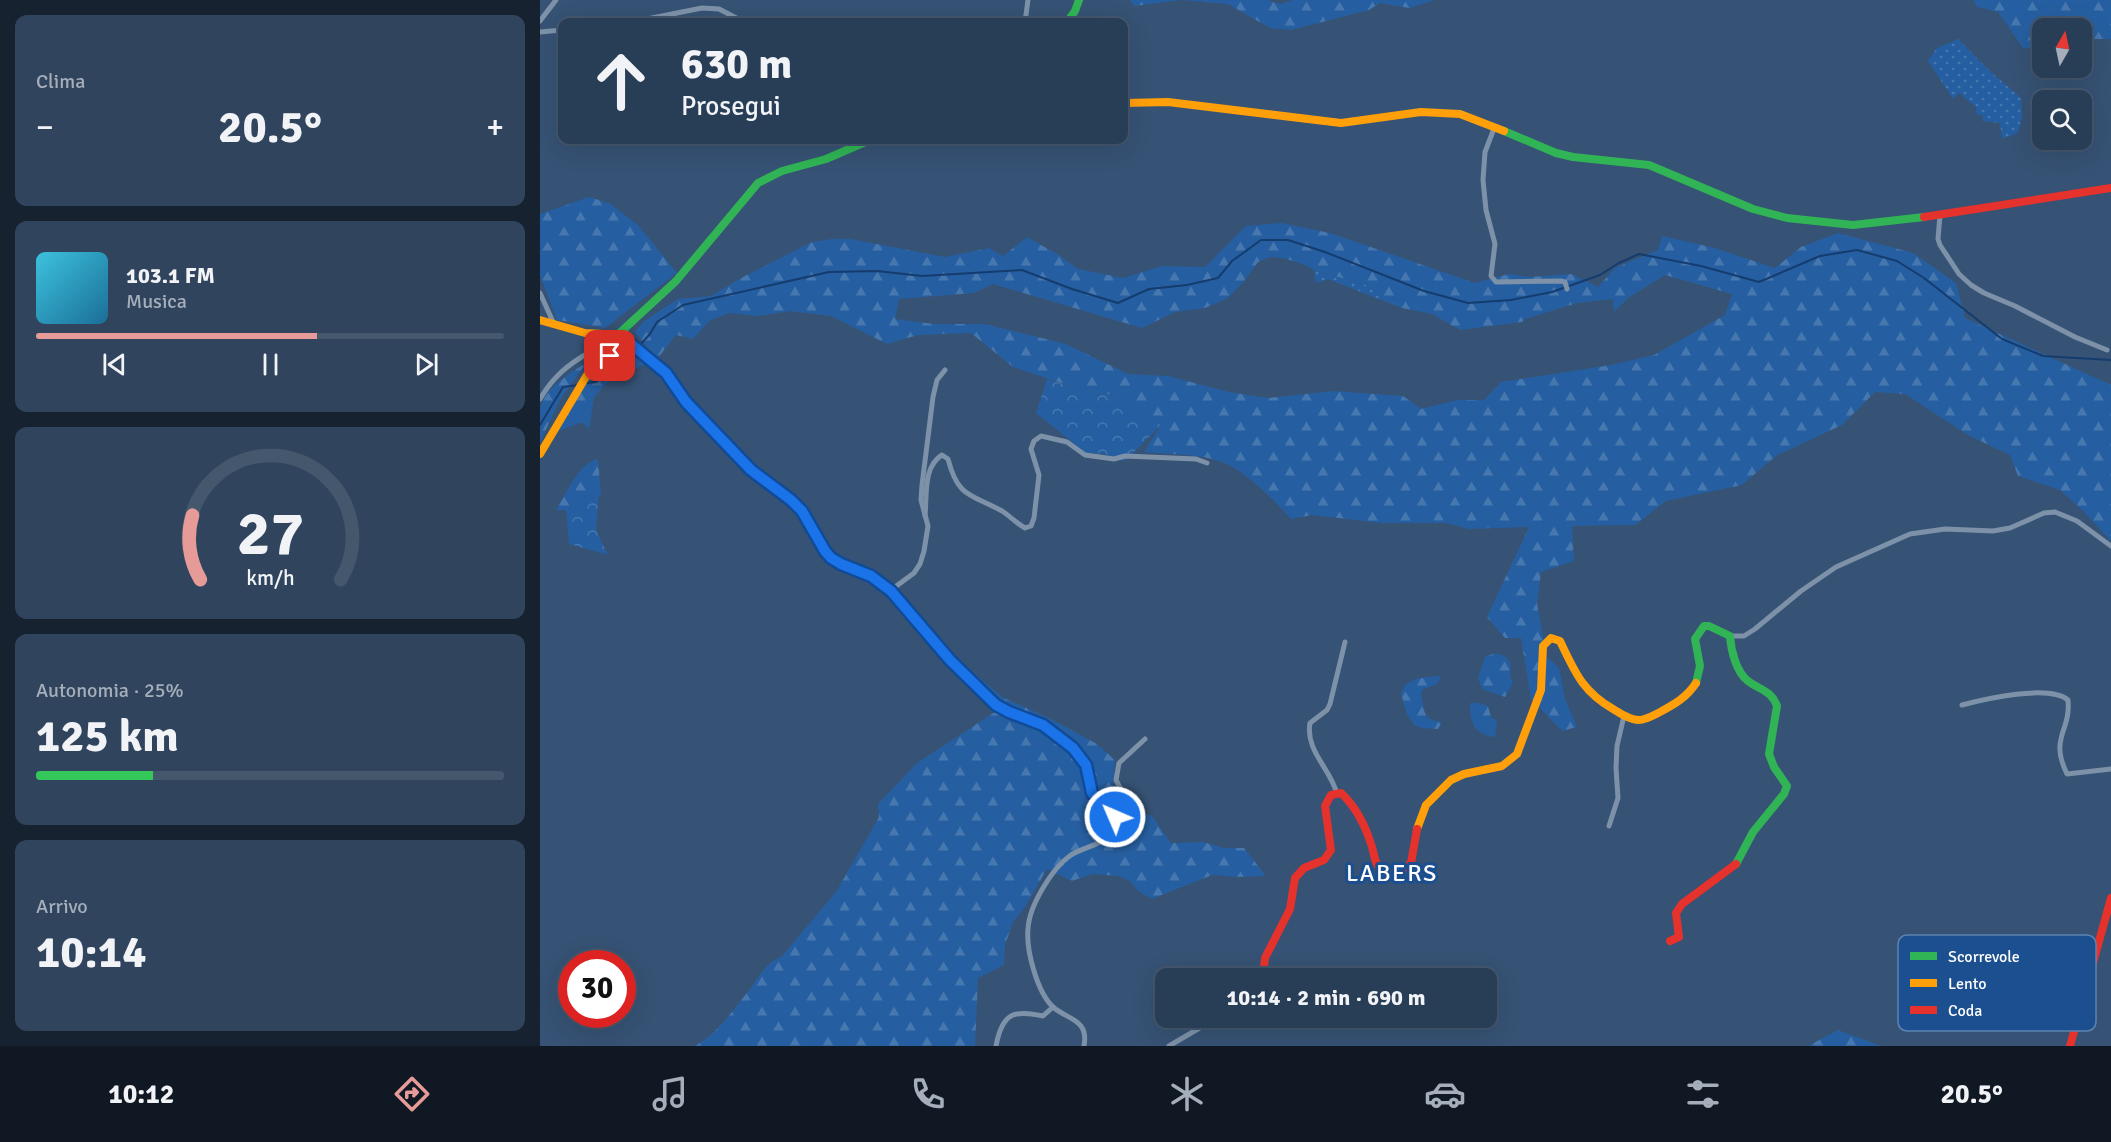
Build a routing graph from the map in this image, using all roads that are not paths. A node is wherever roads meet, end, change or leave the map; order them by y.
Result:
1 (556, 0) edge
2 (1028, 0) edge
3 (1078, 1) edge
4 (652, 18) edge
5 (736, 18) edge
6 (1026, 18) edge
7 (1070, 18) edge
8 (540, 21) edge
9 (558, 30) edge
10 (540, 32) edge
11 (1128, 103) edge
12 (1495, 126) junction
13 (862, 144) edge
14 (2111, 188) edge
15 (1940, 215) junction
16 (1567, 286) dead end
17 (540, 293) edge
18 (540, 320) edge
19 (629, 323) junction
20 (554, 324) junction
21 (569, 329) junction
22 (604, 337) junction
23 (625, 339) junction
24 (630, 345) junction
25 (2107, 350) dead end
26 (590, 351) junction
27 (609, 355) junction
28 (945, 370) dead end
29 (588, 373) junction
30 (540, 399) edge
31 (540, 454) edge
32 (1207, 463) dead end
33 (925, 516) junction
34 (2111, 546) edge
35 (891, 591) junction
36 (1730, 636) junction
37 (1345, 642) dead end
38 (1962, 705) dead end
39 (1624, 716) junction
40 (1145, 739) dead end
41 (2111, 769) edge
42 (1337, 794) junction
43 (1609, 826) dead end
44 (1113, 832) junction
45 (2111, 898) edge
46 (1670, 941) dead end
47 (2096, 952) edge
48 (1264, 968) edge
49 (1053, 1007) junction
50 (1200, 1028) edge
51 (2074, 1031) edge
52 (996, 1046) edge
53 (1084, 1046) edge
54 (1169, 1046) edge
55 (2070, 1046) edge

1 - 8 street
2 - 6 street
3 - 7 main road
4 - 5 street
9 - 10 street
11 - 12 main road
12 - 15 main road
12 - 16 street
13 - 19 main road
14 - 15 main road
15 - 25 street
17 - 20 street
18 - 20 main road
19 - 22 main road
19 - 23 street
20 - 21 main road
21 - 22 main road
21 - 26 main road
22 - 23 street
22 - 26 main road
22 - 27 main road
23 - 24 street
24 - 27 street
24 - 35 street
26 - 27 main road
26 - 29 main road
26 - 30 street
27 - 29 main road
28 - 33 street
29 - 31 main road
32 - 33 street
33 - 35 street
34 - 36 street
35 - 44 street
36 - 39 main road
36 - 46 main road
37 - 42 street
38 - 41 street
39 - 42 main road
39 - 43 street
40 - 44 street
42 - 48 main road
44 - 49 street
45 - 47 main road
49 - 52 street
49 - 53 street
50 - 54 street
51 - 55 main road

